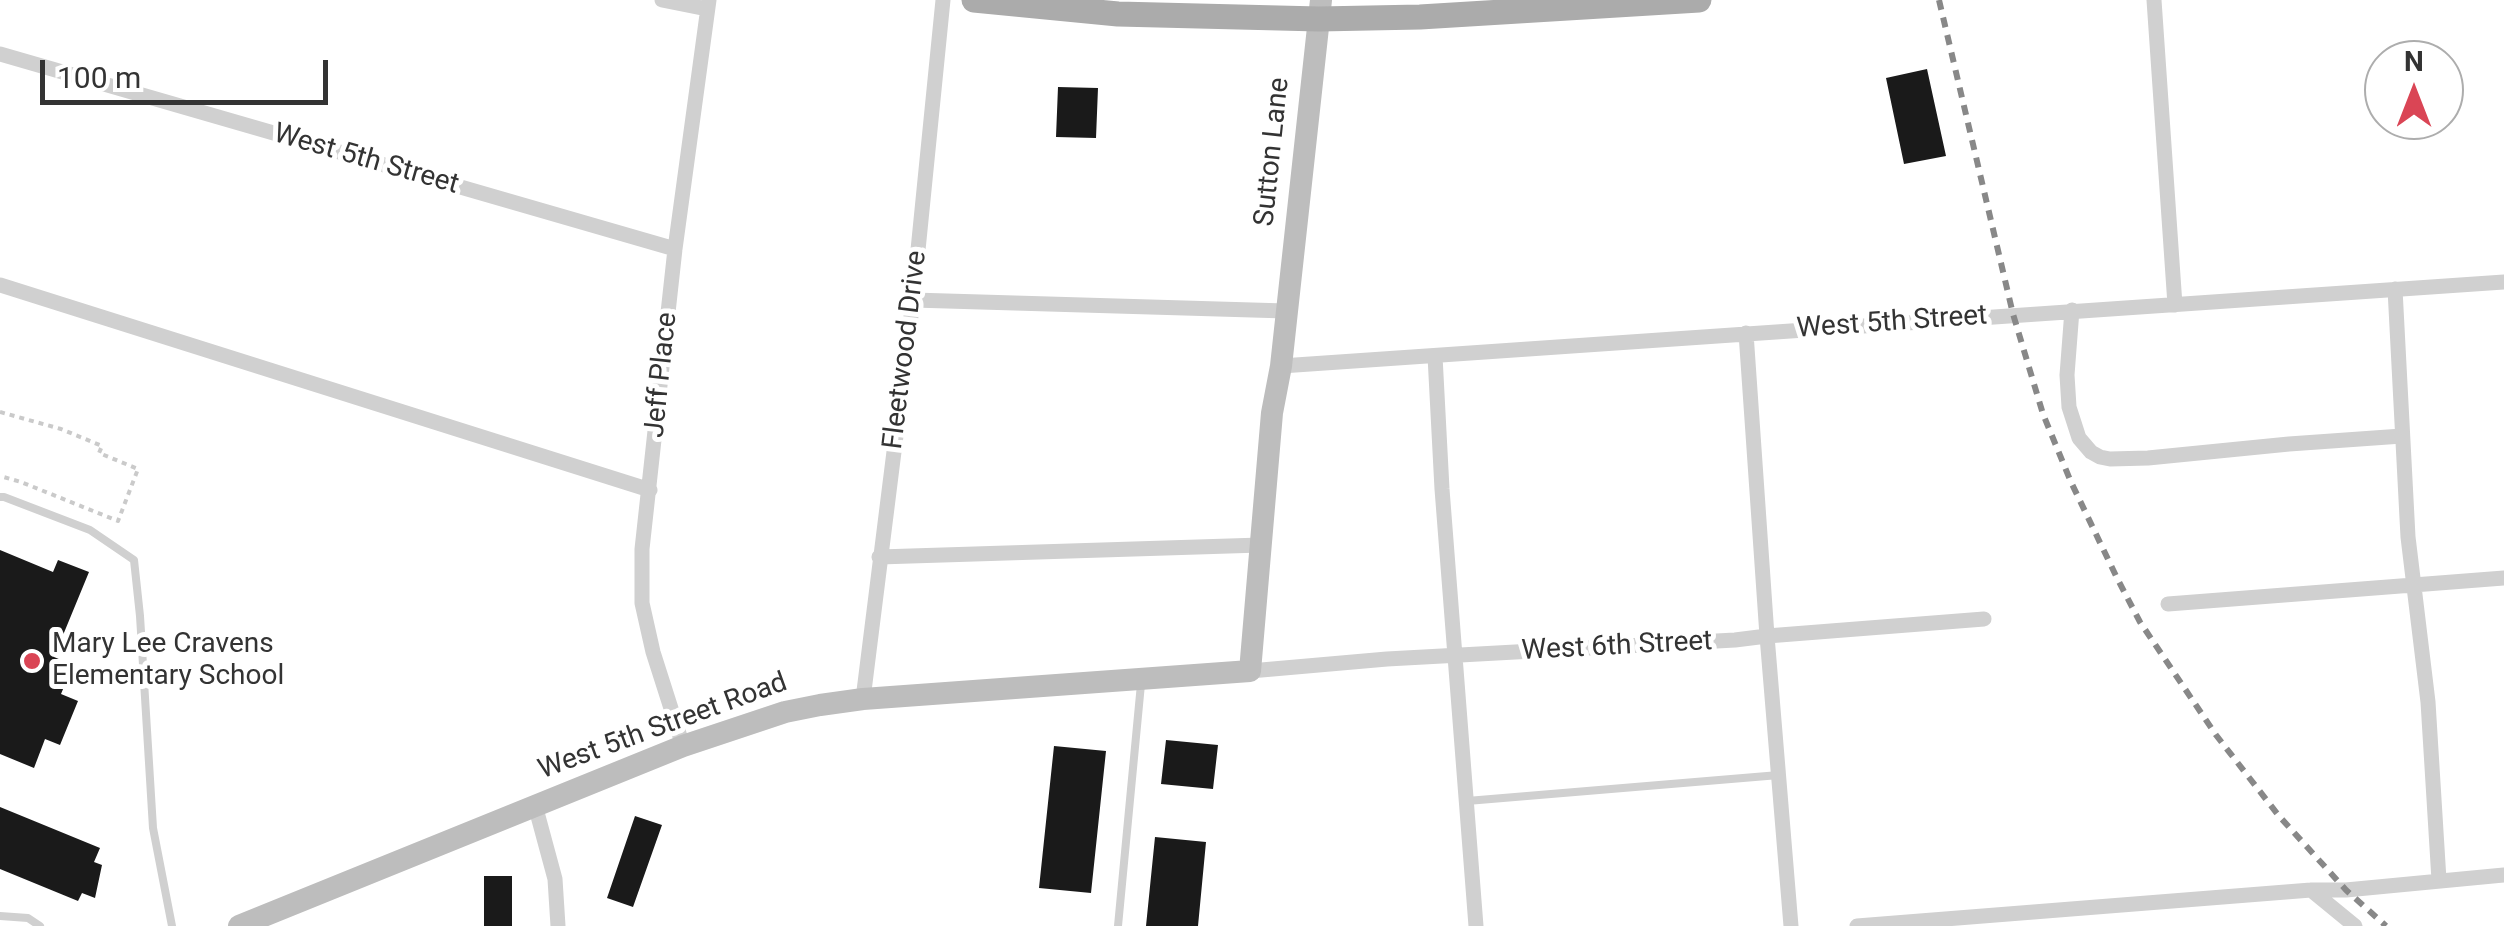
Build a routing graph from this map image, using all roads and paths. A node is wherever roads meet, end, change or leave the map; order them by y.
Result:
1 (662, 0) edge
2 (943, 0) edge
3 (974, 0) edge
4 (1699, 0) edge
5 (2154, 0) edge
6 (708, 5) edge
7 (1320, 10) edge
8 (0, 54) edge
9 (675, 250) junction
10 (2504, 282) edge
11 (0, 285) edge
12 (2395, 290) junction
13 (913, 300) junction
14 (2175, 305) junction
15 (2072, 310) junction
16 (1286, 312) junction
17 (1746, 333) junction
18 (1435, 356) junction
19 (1280, 366) junction
20 (0, 412) edge
21 (2402, 436) junction
22 (0, 476) edge
23 (650, 490) junction
24 (0, 497) edge
25 (1261, 545) junction
26 (879, 557) junction
27 (2504, 578) edge
28 (2413, 583) junction
29 (2168, 604) dead end
30 (1984, 619) dead end
31 (1767, 636) junction
32 (1456, 657) junction
33 (1250, 671) junction
34 (1141, 679) junction
35 (863, 699) junction
36 (683, 746) junction
37 (1779, 775) junction
38 (1467, 802) junction
39 (536, 805) junction
40 (2504, 875) edge
41 (2440, 880) junction
42 (2310, 890) junction
43 (2121, 906) junction
44 (0, 916) edge
45 (248, 924) edge
46 (40, 926) edge
47 (172, 926) edge
48 (558, 926) edge
49 (1118, 926) edge
50 (1476, 926) edge
51 (1790, 926) edge
52 (1856, 926) edge
53 (2122, 926) edge
54 (2355, 926) edge

1 - 6 street
2 - 13 street, Fleetwood Drive
3 - 7 main road
4 - 7 main road
5 - 14 street
6 - 9 street, Jeff Place
7 - 16 street, Sutton Lane
8 - 9 street, West 5th Street
9 - 23 street, Jeff Place
10 - 12 street, West 5th Street
11 - 23 street
12 - 14 street, West 5th Street
12 - 21 street
13 - 16 street
13 - 26 street, Fleetwood Drive
14 - 15 street, West 5th Street
15 - 17 street, West 5th Street
15 - 21 street
16 - 19 street, Sutton Lane
17 - 18 street, West 5th Street
17 - 31 street
18 - 19 street, West 5th Street
18 - 32 street
19 - 25 street
20 - 22 path
21 - 28 street
23 - 36 street, Jeff Place
24 - 47 lane
25 - 26 street
25 - 33 street
26 - 35 street, Fleetwood Drive
27 - 28 street
28 - 29 street
28 - 41 street
30 - 31 street, West 6th Street
31 - 32 street, West 6th Street
31 - 37 street
32 - 33 street, West 6th Street
32 - 38 street
33 - 34 street, West 5th Street Road
34 - 35 street, West 5th Street Road
34 - 49 lane
35 - 36 street, West 5th Street Road
36 - 39 street, West 5th Street Road
37 - 38 lane
37 - 51 street
38 - 50 street
39 - 45 street, West 5th Street Road
39 - 48 street
40 - 41 street
41 - 42 street
42 - 43 street
42 - 54 street
43 - 52 street
43 - 53 street
44 - 46 lane

